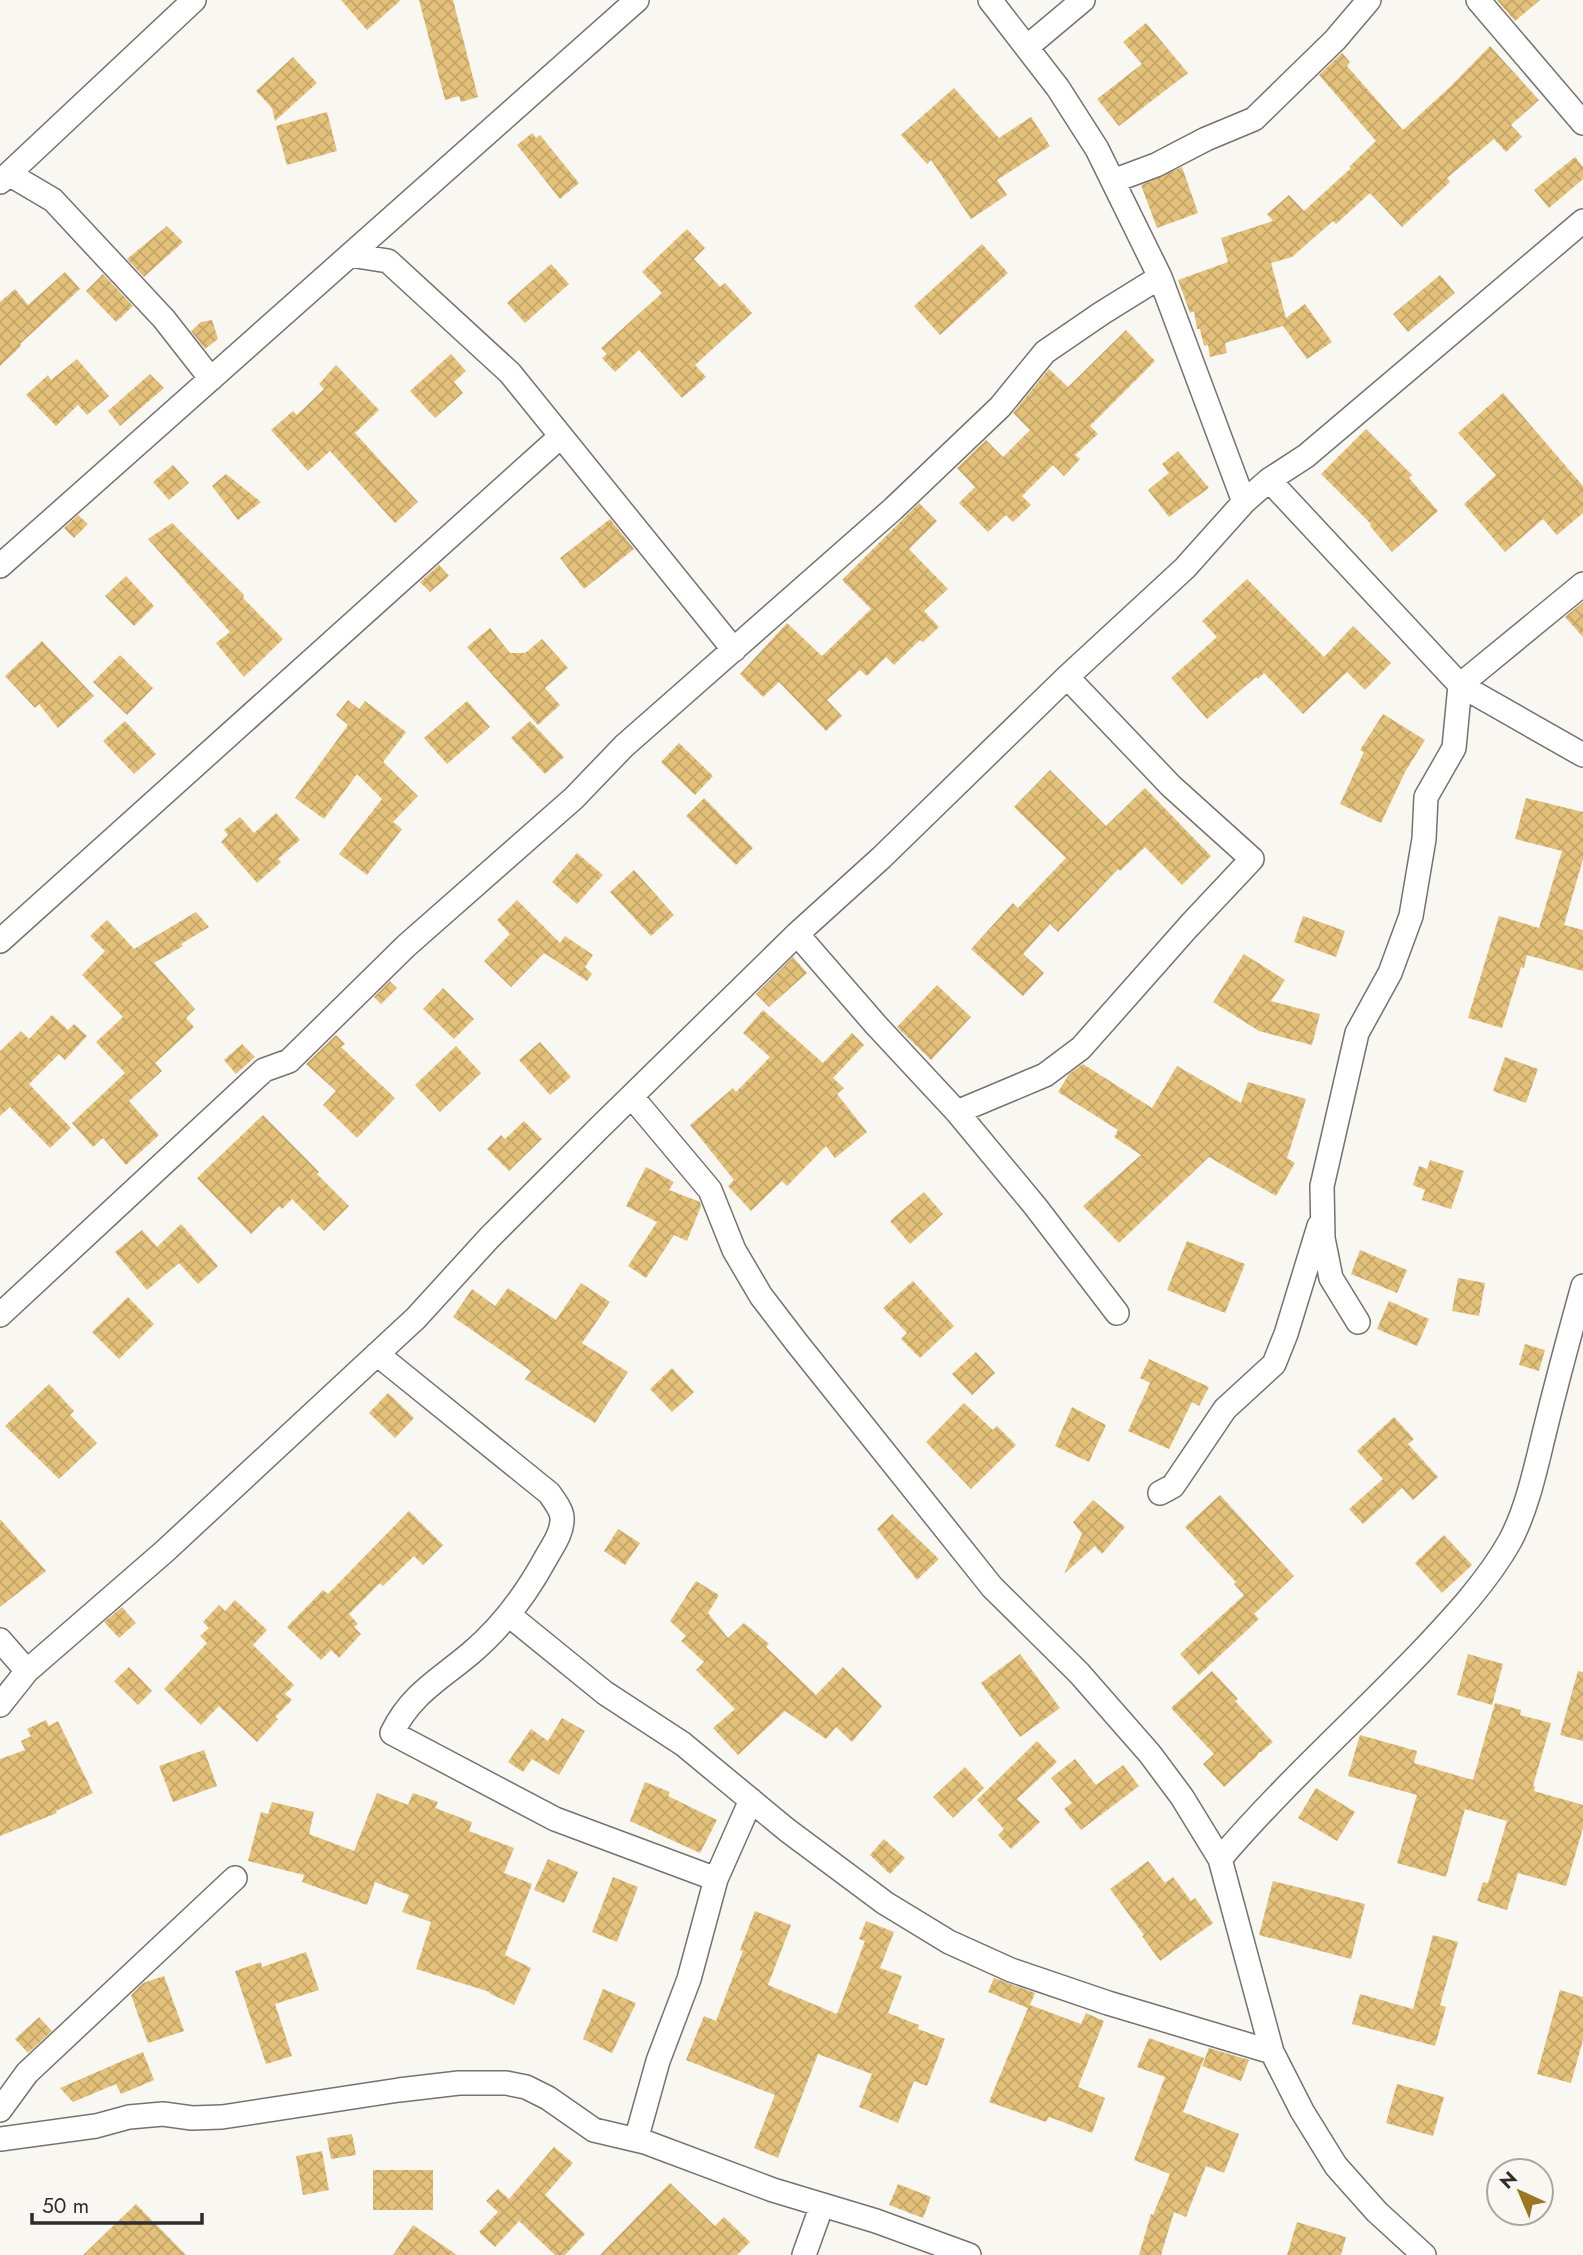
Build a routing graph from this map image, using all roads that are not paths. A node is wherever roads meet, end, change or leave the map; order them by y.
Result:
1 (194, 0) edge
2 (637, 0) edge
3 (990, 0) edge
4 (1083, 0) edge
5 (1369, 0) edge
6 (1478, 0) edge
7 (1027, 47) junction
8 (1583, 123) edge
9 (5, 178) edge
10 (1113, 181) junction
11 (1583, 220) edge
12 (350, 255) junction
13 (1160, 276) junction
14 (211, 379) junction
15 (560, 437) junction
16 (1269, 480) junction
17 (1244, 502) junction
18 (0, 566) edge
19 (1583, 584) edge
20 (734, 650) junction
21 (1067, 677) junction
22 (1460, 685) junction
23 (1583, 754) edge
24 (797, 934) junction
25 (0, 942) edge
26 (632, 1097) junction
27 (957, 1112) junction
28 (1323, 1217) junction
29 (1583, 1286) edge
30 (1117, 1313) dead end
31 (0, 1315) edge
32 (1358, 1322) dead end
33 (377, 1354) junction
34 (1160, 1493) dead end
35 (509, 1615) junction
36 (0, 1640) edge
37 (27, 1671) junction
38 (0, 1705) edge
39 (751, 1800) junction
40 (1220, 1859) junction
41 (235, 1878) dead end
42 (716, 1879) junction
43 (1272, 2052) junction
44 (0, 2110) edge
45 (0, 2138) edge
46 (636, 2140) junction
47 (822, 2205) junction
48 (804, 2255) edge
49 (969, 2255) edge
50 (1424, 2255) edge

1 - 9 street
2 - 12 street
3 - 7 street
4 - 7 street
5 - 10 street
6 - 8 street
7 - 10 street
9 - 14 street
10 - 13 street
11 - 16 street
12 - 14 street
12 - 15 street
13 - 17 street
13 - 20 street
14 - 18 street
15 - 20 street
15 - 25 street
16 - 17 street
16 - 22 street
17 - 21 street
19 - 22 street
20 - 31 street
21 - 24 street
21 - 27 street
22 - 23 street
22 - 28 street
24 - 26 street
24 - 27 street
26 - 33 street
26 - 40 street
27 - 30 street
28 - 32 street
28 - 34 street
29 - 40 street
33 - 35 street
33 - 37 street
35 - 39 street
35 - 42 street
36 - 37 street
37 - 38 street
39 - 42 street
39 - 43 street
40 - 43 street
41 - 44 street
42 - 46 street
43 - 50 street
45 - 46 street
46 - 47 street
47 - 48 street
47 - 49 street

